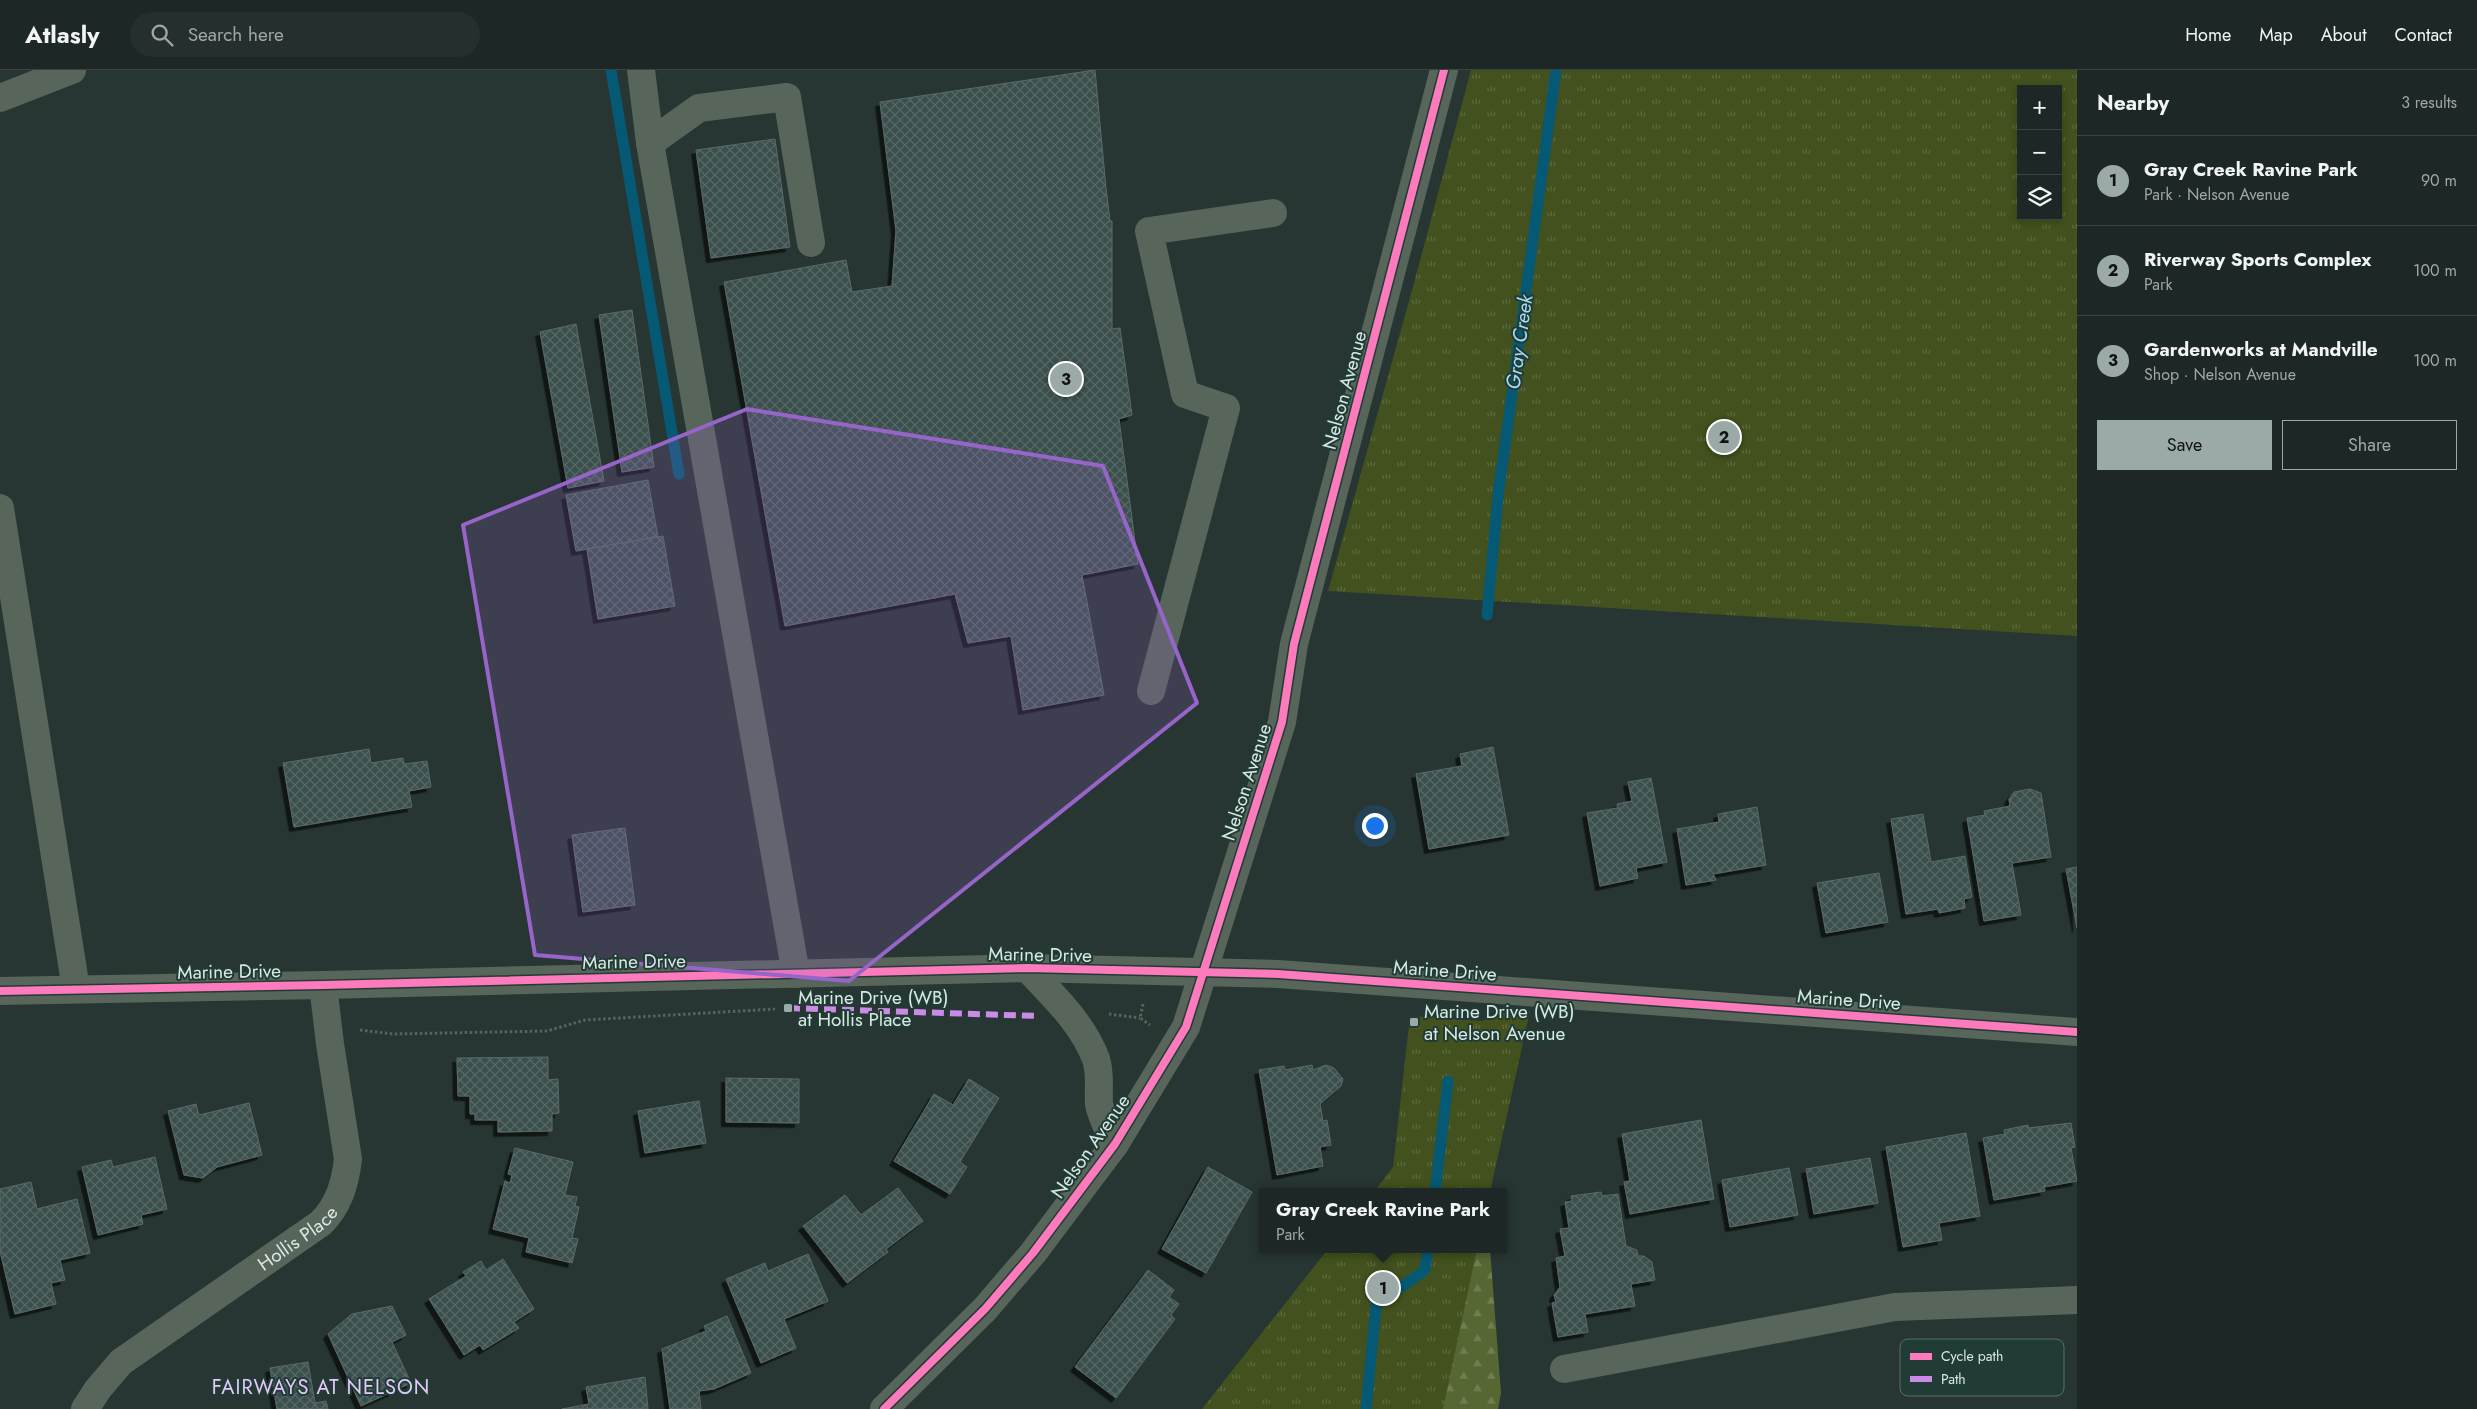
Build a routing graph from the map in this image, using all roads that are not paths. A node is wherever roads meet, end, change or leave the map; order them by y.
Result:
1 (72, 70) edge
2 (641, 70) edge
3 (1444, 70) edge
4 (0, 98) edge
5 (650, 144) junction
6 (1273, 213) dead end
7 (811, 244) dead end
8 (0, 508) edge
9 (1151, 691) dead end
10 (1027, 968) junction
11 (1204, 973) junction
12 (796, 974) junction
13 (323, 985) junction
14 (76, 989) junction
15 (0, 991) edge
16 (2077, 1032) edge
17 (1115, 1144) junction
18 (2077, 1300) edge
19 (1564, 1369) dead end
20 (85, 1409) edge
21 (884, 1409) edge

1 - 4 street
2 - 5 street
3 - 11 street, Nelson Avenue
5 - 7 street
5 - 12 street
6 - 9 street
8 - 14 street
10 - 11 street, Marine Drive
10 - 12 street, Marine Drive
10 - 17 street
11 - 16 street, Marine Drive
11 - 17 street, Nelson Avenue
12 - 13 street, Marine Drive
13 - 14 street, Marine Drive
13 - 20 street, Hollis Place
14 - 15 street, Marine Drive
17 - 21 street, Nelson Avenue
18 - 19 street

